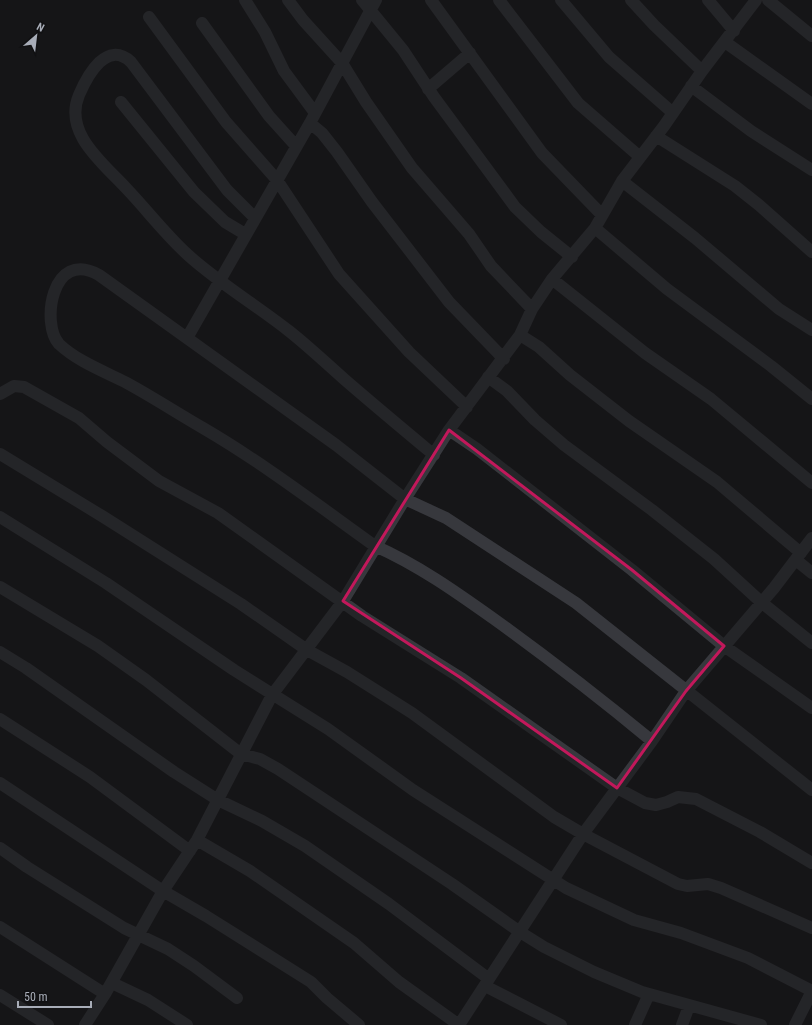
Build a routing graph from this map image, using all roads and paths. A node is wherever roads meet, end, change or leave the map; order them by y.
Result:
1 (245, 0) edge
2 (288, 0) edge
3 (362, 0) edge
4 (431, 0) edge
5 (499, 0) edge
6 (561, 0) edge
7 (630, 0) edge
8 (708, 0) edge
9 (756, 0) edge
10 (768, 0) edge
11 (373, 5) edge
12 (149, 17) dead end
13 (202, 23) dead end
14 (734, 30) junction
15 (812, 36) edge
16 (725, 42) junction
17 (470, 53) junction
18 (342, 63) junction
19 (702, 71) junction
20 (691, 86) junction
21 (428, 89) junction
22 (121, 102) dead end
23 (812, 104) edge
24 (673, 113) junction
25 (312, 118) junction
26 (656, 136) junction
27 (296, 146) junction
28 (640, 157) junction
29 (812, 170) edge
30 (277, 180) junction
31 (622, 181) junction
32 (602, 215) junction
33 (255, 218) junction
34 (595, 228) junction
35 (245, 234) junction
36 (812, 252) edge
37 (572, 257) junction
38 (220, 279) junction
39 (552, 279) junction
40 (532, 309) junction
41 (812, 330) edge
42 (520, 335) junction
43 (187, 338) junction
44 (504, 358) junction
45 (488, 376) junction
46 (0, 394) edge
47 (812, 399) edge
48 (467, 407) junction
49 (449, 430) junction
50 (0, 454) edge
51 (434, 455) junction
52 (812, 483) edge
53 (405, 499) junction
54 (0, 517) edge
55 (812, 538) edge
56 (375, 546) junction
57 (798, 557) junction
58 (812, 573) edge
59 (0, 587) edge
60 (343, 601) junction
61 (761, 602) junction
62 (812, 643) edge
63 (724, 646) junction
64 (307, 650) junction
65 (0, 652) edge
66 (686, 691) junction
67 (272, 695) junction
68 (812, 708) edge
69 (0, 719) edge
70 (652, 741) junction
71 (241, 754) junction
72 (0, 783) edge
73 (618, 788) junction
74 (812, 790) edge
75 (218, 800) junction
76 (583, 834) junction
77 (197, 840) junction
78 (0, 848) edge
79 (190, 851) junction
80 (812, 863) edge
81 (553, 880) junction
82 (163, 891) junction
83 (0, 927) edge
84 (812, 928) edge
85 (520, 932) junction
86 (138, 935) junction
87 (487, 982) junction
88 (112, 983) junction
89 (812, 991) edge
90 (105, 994) junction
91 (649, 994) junction
92 (0, 995) edge
93 (238, 998) dead end
94 (689, 1006) junction
95 (807, 1012) edge
96 (48, 1025) edge
97 (85, 1025) edge
98 (186, 1025) edge
99 (359, 1025) edge
100 (459, 1025) edge
101 (561, 1025) edge
102 (636, 1025) edge
103 (682, 1025) edge
104 (762, 1025) edge
105 (795, 1025) edge

1 - 25 street
2 - 18 street
3 - 11 street
4 - 17 street
5 - 28 street
6 - 24 street
7 - 19 street
8 - 14 street
9 - 14 street
10 - 15 street
11 - 18 street
11 - 21 street
12 - 30 street
13 - 27 street
14 - 16 street
16 - 19 street
16 - 23 street
17 - 21 street
17 - 32 street
18 - 25 street
18 - 40 street
19 - 20 street
20 - 24 street
20 - 29 street
21 - 37 street
22 - 35 street
24 - 26 street
25 - 27 street
25 - 44 street
26 - 28 street
26 - 36 street
27 - 30 street
28 - 31 street
30 - 33 street
30 - 48 street
31 - 32 street
31 - 41 street
32 - 34 street
33 - 35 street
33 - 38 street
34 - 37 street
34 - 47 street
35 - 38 street
37 - 39 street
38 - 43 street
38 - 51 street
39 - 40 street
39 - 52 street
40 - 42 street
42 - 44 street
42 - 57 street
43 - 53 street
43 - 56 street
44 - 45 street
45 - 48 street
45 - 61 street
46 - 60 street
48 - 49 street
49 - 51 street
49 - 63 street
50 - 64 street
51 - 53 street
53 - 56 street
53 - 66 street
54 - 67 street
55 - 57 street
56 - 60 street
56 - 70 street
57 - 58 street
57 - 61 street
59 - 71 street
60 - 64 street
60 - 73 street
61 - 62 street
61 - 63 street
63 - 66 street
63 - 68 street
64 - 67 street
64 - 76 street
65 - 75 street
66 - 70 street
66 - 74 street
67 - 71 street
67 - 81 street
69 - 79 street
70 - 73 street
71 - 75 street
71 - 85 street
72 - 82 street
73 - 76 street
73 - 80 street
75 - 77 street
75 - 87 street
76 - 81 street
76 - 84 street
77 - 79 street
77 - 100 street
78 - 86 street
79 - 82 street
81 - 85 street
81 - 89 street
82 - 86 street
82 - 99 street
83 - 90 street
85 - 87 street
85 - 91 street
86 - 88 street
86 - 93 street
87 - 100 street
87 - 101 street
88 - 90 street
88 - 98 street
89 - 95 street
90 - 97 street
91 - 94 street
91 - 102 street
92 - 96 street
94 - 103 street
94 - 104 street
95 - 105 street

